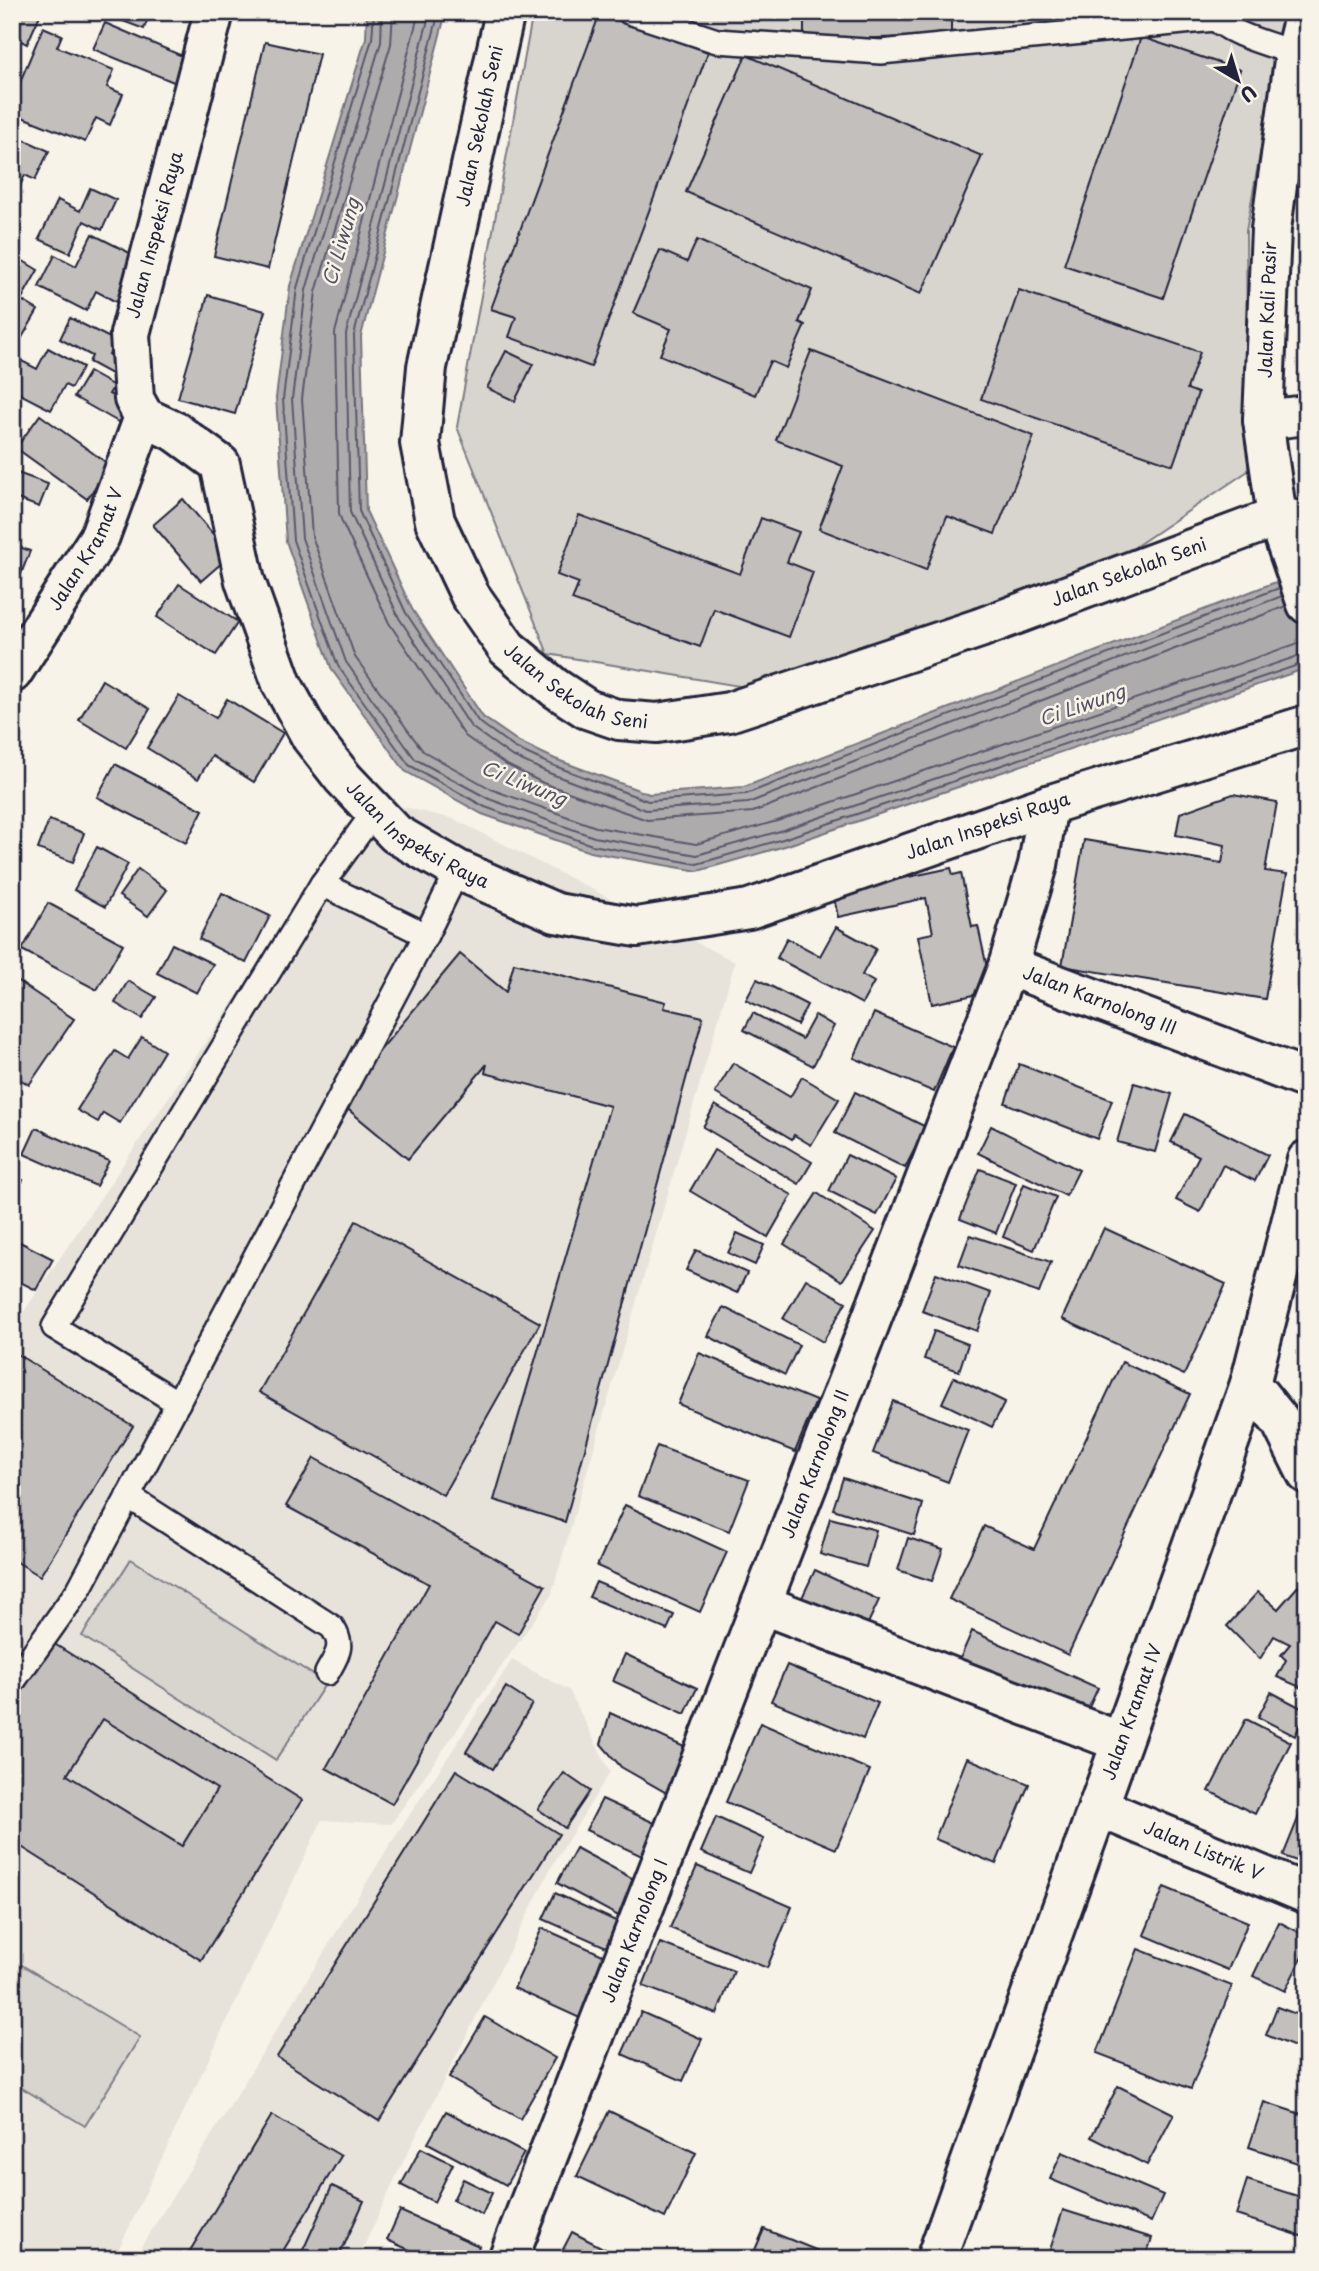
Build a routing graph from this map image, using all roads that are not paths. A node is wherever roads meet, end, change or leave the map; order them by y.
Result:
1 (214, 12) edge
2 (505, 12) edge
3 (629, 12) edge
4 (1305, 12) edge
5 (1211, 16) edge
6 (1295, 53) junction
7 (1307, 415) edge
8 (144, 417) junction
9 (1263, 420) junction
10 (1291, 529) edge
11 (1307, 604) edge
12 (12, 673) edge
13 (1307, 725) edge
14 (1048, 805) junction
15 (374, 811) junction
16 (458, 870) junction
17 (322, 884) junction
18 (426, 935) junction
19 (1008, 966) junction
20 (1307, 1079) edge
21 (1307, 1160) edge
22 (1250, 1384) junction
23 (178, 1403) junction
24 (1307, 1474) edge
25 (128, 1496) junction
26 (761, 1604) junction
27 (327, 1673) dead end
28 (12, 1683) edge
29 (1121, 1742) junction
30 (1098, 1807) junction
31 (1307, 1894) edge
32 (508, 2259) edge
33 (936, 2259) edge

1 - 8 street, Jalan Inspeksi Raya
2 - 10 street, Jalan Sekolah Seni
3 - 5 lane
4 - 6 street, Jalan Kali Pasir
5 - 6 lane
6 - 9 street, Jalan Kali Pasir
7 - 9 street
8 - 12 street, Jalan Kramat V
8 - 15 street, Jalan Inspeksi Raya
9 - 10 street, Jalan Kali Pasir
10 - 11 street, Jalan Kali Pasir
13 - 14 street, Jalan Inspeksi Raya
14 - 16 street, Jalan Inspeksi Raya
14 - 19 street, Jalan Karnolong III
15 - 16 street, Jalan Inspeksi Raya
15 - 17 lane
16 - 18 lane
17 - 18 lane
17 - 23 lane
18 - 23 lane
19 - 20 street, Jalan Karnolong III
19 - 26 street, Jalan Karnolong II
21 - 22 street, Jalan Kramat IV
22 - 24 street
22 - 29 street, Jalan Kramat IV
23 - 25 lane
25 - 27 lane
25 - 28 lane
26 - 29 street
26 - 32 street, Jalan Karnolong I
29 - 30 street, Jalan Kramat IV
30 - 31 street, Jalan Listrik V
30 - 33 street, Jalan Kramat IV

